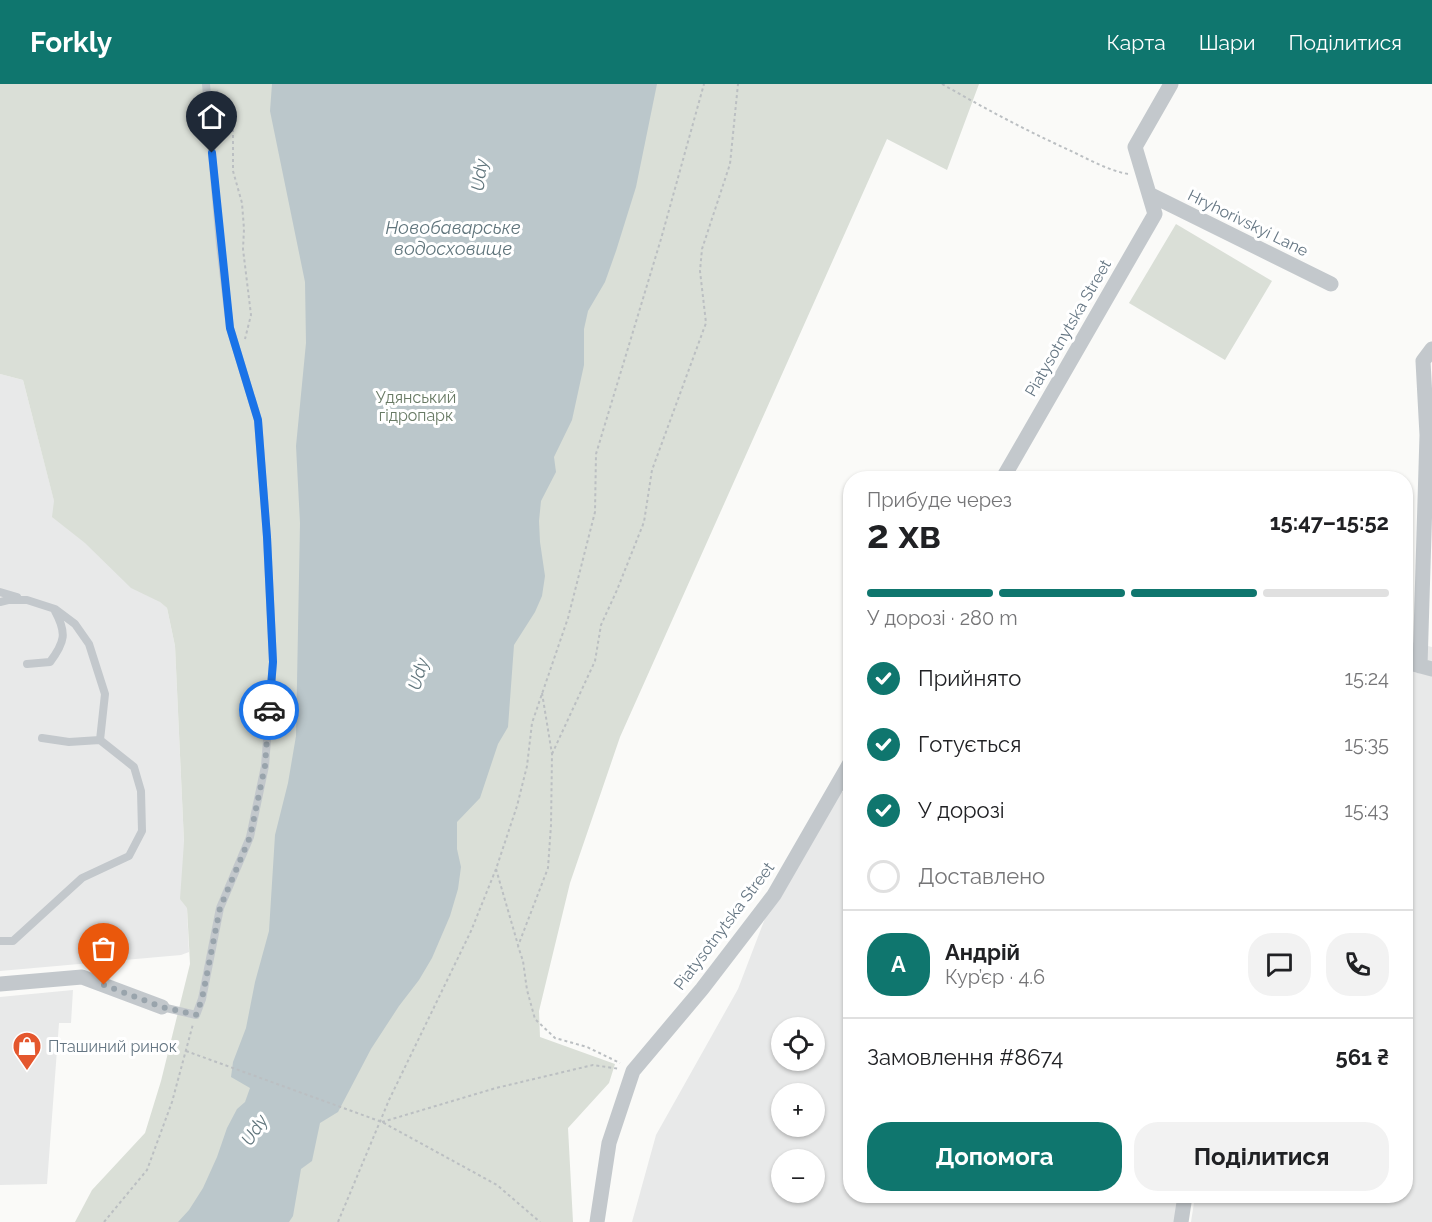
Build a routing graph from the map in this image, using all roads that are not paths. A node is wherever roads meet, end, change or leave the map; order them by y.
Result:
1 (206, 84) edge
2 (1172, 84) edge
3 (1149, 194) junction
4 (1331, 284) dead end
5 (1432, 349) edge
6 (1007, 471) edge
7 (0, 592) edge
8 (27, 600) junction
9 (0, 602) edge
10 (55, 609) junction
11 (27, 664) dead end
12 (1419, 666) edge
13 (42, 738) dead end
14 (100, 740) junction
15 (843, 775) edge
16 (0, 941) edge
17 (0, 984) edge
18 (162, 1007) joint
19 (1184, 1203) edge
20 (597, 1222) edge
21 (1181, 1222) edge

1 - 18 lane
2 - 3 street, Piatysotnytska Street
3 - 4 street, Hryhorivskyi Lane
3 - 6 street, Piatysotnytska Street
5 - 12 street
7 - 8 lane
8 - 9 lane
8 - 10 lane
10 - 11 lane
10 - 14 lane
13 - 14 lane
14 - 16 lane
15 - 20 street, Piatysotnytska Street
17 - 18 street
19 - 21 street

